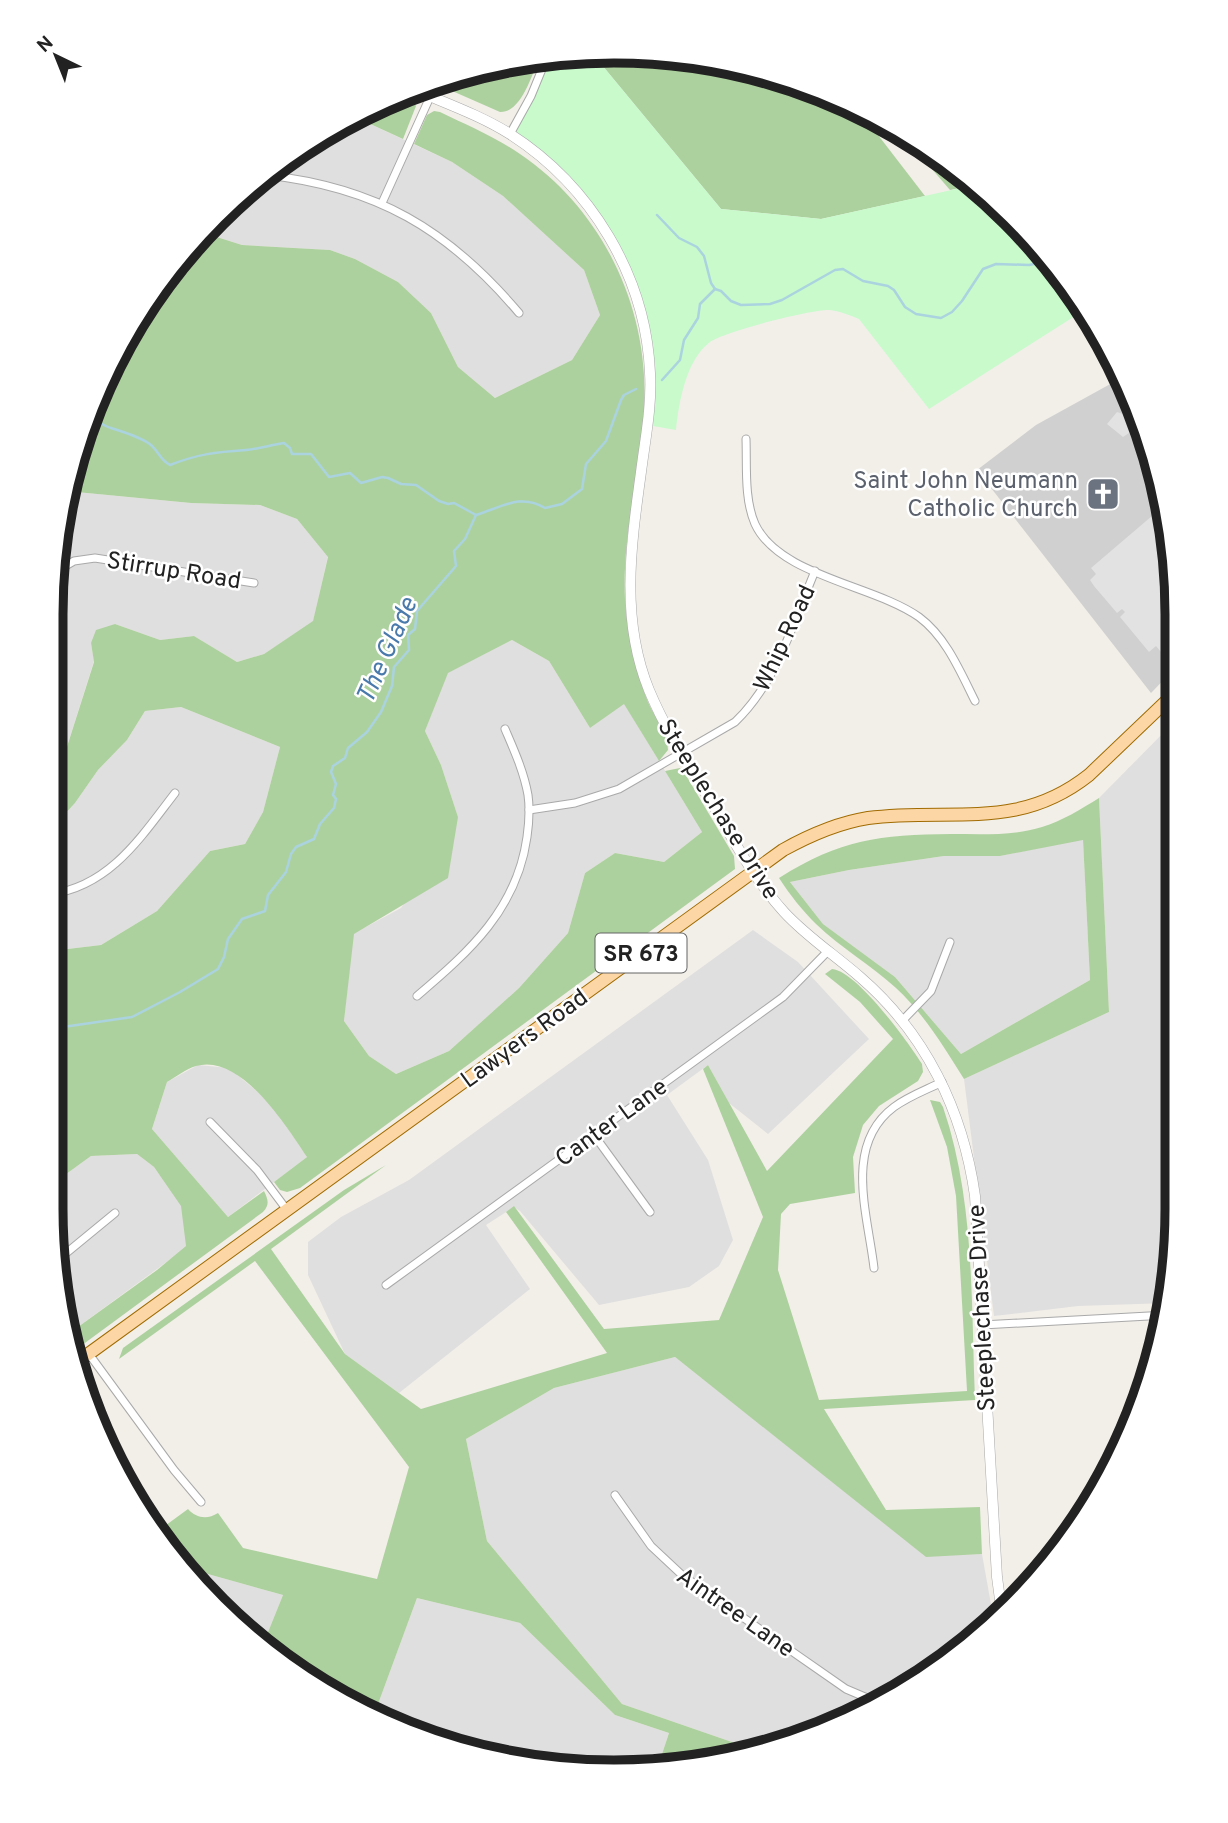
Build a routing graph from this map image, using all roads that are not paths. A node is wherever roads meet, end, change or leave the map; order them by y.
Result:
1 (543, 68) edge
2 (427, 96) edge
3 (430, 97) junction
4 (510, 134) junction
5 (279, 177) edge
6 (382, 203) junction
7 (519, 313) dead end
8 (746, 439) dead end
9 (65, 566) edge
10 (815, 571) junction
11 (254, 583) dead end
12 (975, 701) dead end
13 (1165, 703) edge
14 (505, 729) dead end
15 (681, 753) junction
16 (174, 793) dead end
17 (529, 810) junction
18 (753, 872) junction
19 (63, 890) edge
20 (950, 942) dead end
21 (828, 951) junction
22 (417, 996) dead end
23 (902, 1021) junction
24 (942, 1082) junction
25 (210, 1122) dead end
26 (594, 1135) junction
27 (288, 1210) junction
28 (650, 1212) dead end
29 (115, 1213) dead end
30 (65, 1254) edge
31 (874, 1268) dead end
32 (386, 1285) dead end
33 (1154, 1316) edge
34 (982, 1325) junction
35 (89, 1354) junction
36 (84, 1358) edge
37 (615, 1495) dead end
38 (201, 1502) dead end
39 (1000, 1602) edge
40 (867, 1698) edge

1 - 4 street
2 - 3 street, Steeplechase Drive
3 - 4 street, Steeplechase Drive
3 - 6 street
4 - 15 street, Steeplechase Drive
5 - 6 street
6 - 7 street
8 - 10 street
9 - 11 street, Stirrup Road
10 - 12 street
10 - 15 street, Whip Road
13 - 18 main road, Lawyers Road / SR 673
14 - 17 street
15 - 17 street, Whip Road
15 - 18 street, Steeplechase Drive
16 - 19 street
17 - 22 street
18 - 21 street, Steeplechase Drive
18 - 27 main road, Lawyers Road / SR 673
20 - 23 street
21 - 23 street, Steeplechase Drive
21 - 26 street, Canter Lane
23 - 24 street, Steeplechase Drive
24 - 31 street
24 - 34 street, Steeplechase Drive
25 - 27 street
26 - 28 street
26 - 32 street, Canter Lane
27 - 35 main road, Lawyers Road / SR 673
29 - 30 street
33 - 34 street
34 - 39 street, Steeplechase Drive
35 - 36 main road, Lawyers Road / SR 673
35 - 38 street
37 - 40 street, Aintree Lane

